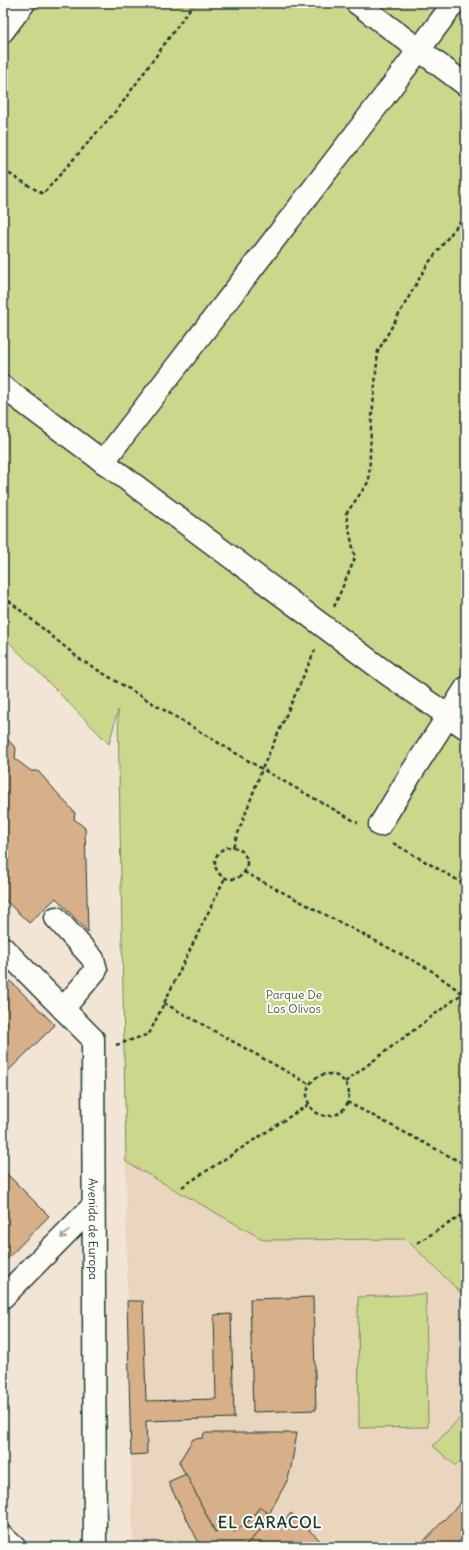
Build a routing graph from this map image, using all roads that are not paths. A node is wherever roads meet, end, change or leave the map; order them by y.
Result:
1 (24, 3) edge
2 (357, 3) edge
3 (454, 3) edge
4 (3, 31) edge
5 (419, 49) junction
6 (466, 85) edge
7 (3, 386) edge
8 (103, 462) junction
9 (466, 688) edge
10 (448, 716) junction
11 (466, 728) edge
12 (379, 831) road end
13 (56, 918) dead end
14 (3, 948) edge
15 (63, 1009) junction
16 (93, 1206) junction
17 (3, 1297) edge
18 (3, 1537) edge
19 (14, 1547) edge
20 (95, 1547) edge

1 - 4 street
2 - 5 street
3 - 5 street
5 - 6 street
5 - 8 street
7 - 8 street
8 - 10 street
9 - 10 street
10 - 11 street
10 - 12 street
13 - 15 street
14 - 15 street, Avenida de Europa
15 - 16 street, Avenida de Europa
16 -> 17 street
16 - 20 street, Avenida de Europa
18 - 19 street

